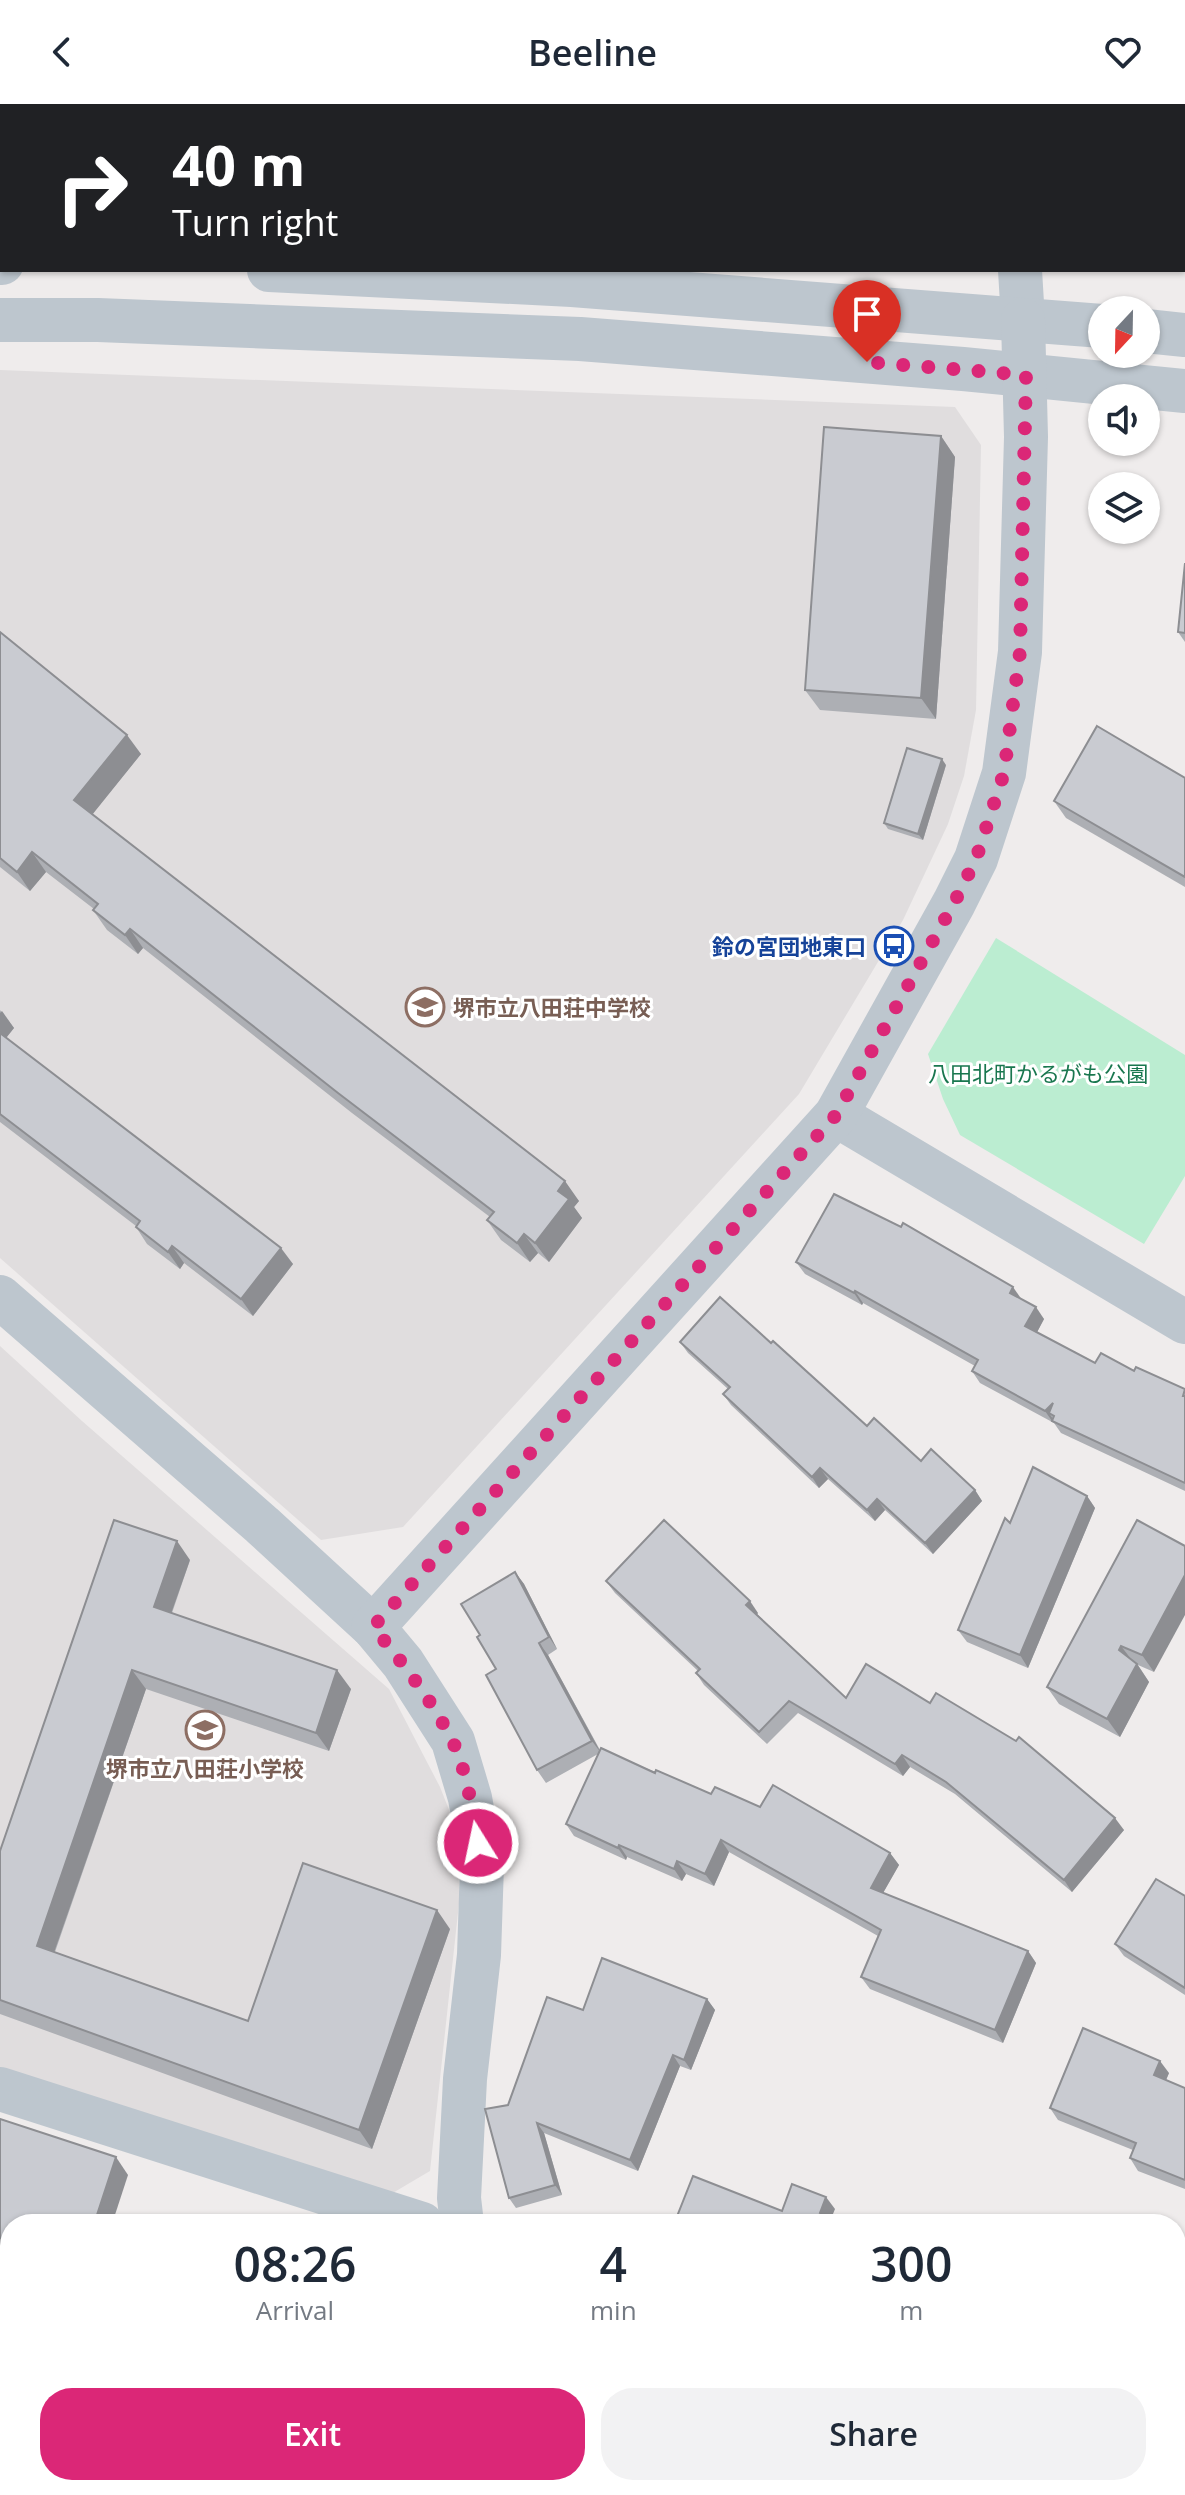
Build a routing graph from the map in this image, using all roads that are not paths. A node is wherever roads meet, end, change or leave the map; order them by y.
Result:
1 (309, 272) edge
2 (1020, 272) edge
3 (0, 320) edge
4 (1023, 320) junction
5 (1088, 325) edge
6 (1160, 332) edge
7 (1185, 335) edge
8 (1026, 375) junction
9 (1185, 391) edge
10 (836, 1115) junction
11 (0, 1297) edge
12 (1185, 1322) edge
13 (373, 1627) junction
14 (0, 2089) edge
15 (391, 2214) edge
16 (461, 2214) edge

1 - 4 street
2 - 4 street
3 - 8 street
4 - 5 street
4 - 8 street
6 - 7 street
8 - 9 street
8 - 10 street
10 - 12 street
10 - 13 street
11 - 13 street
13 - 16 street
14 - 15 street

